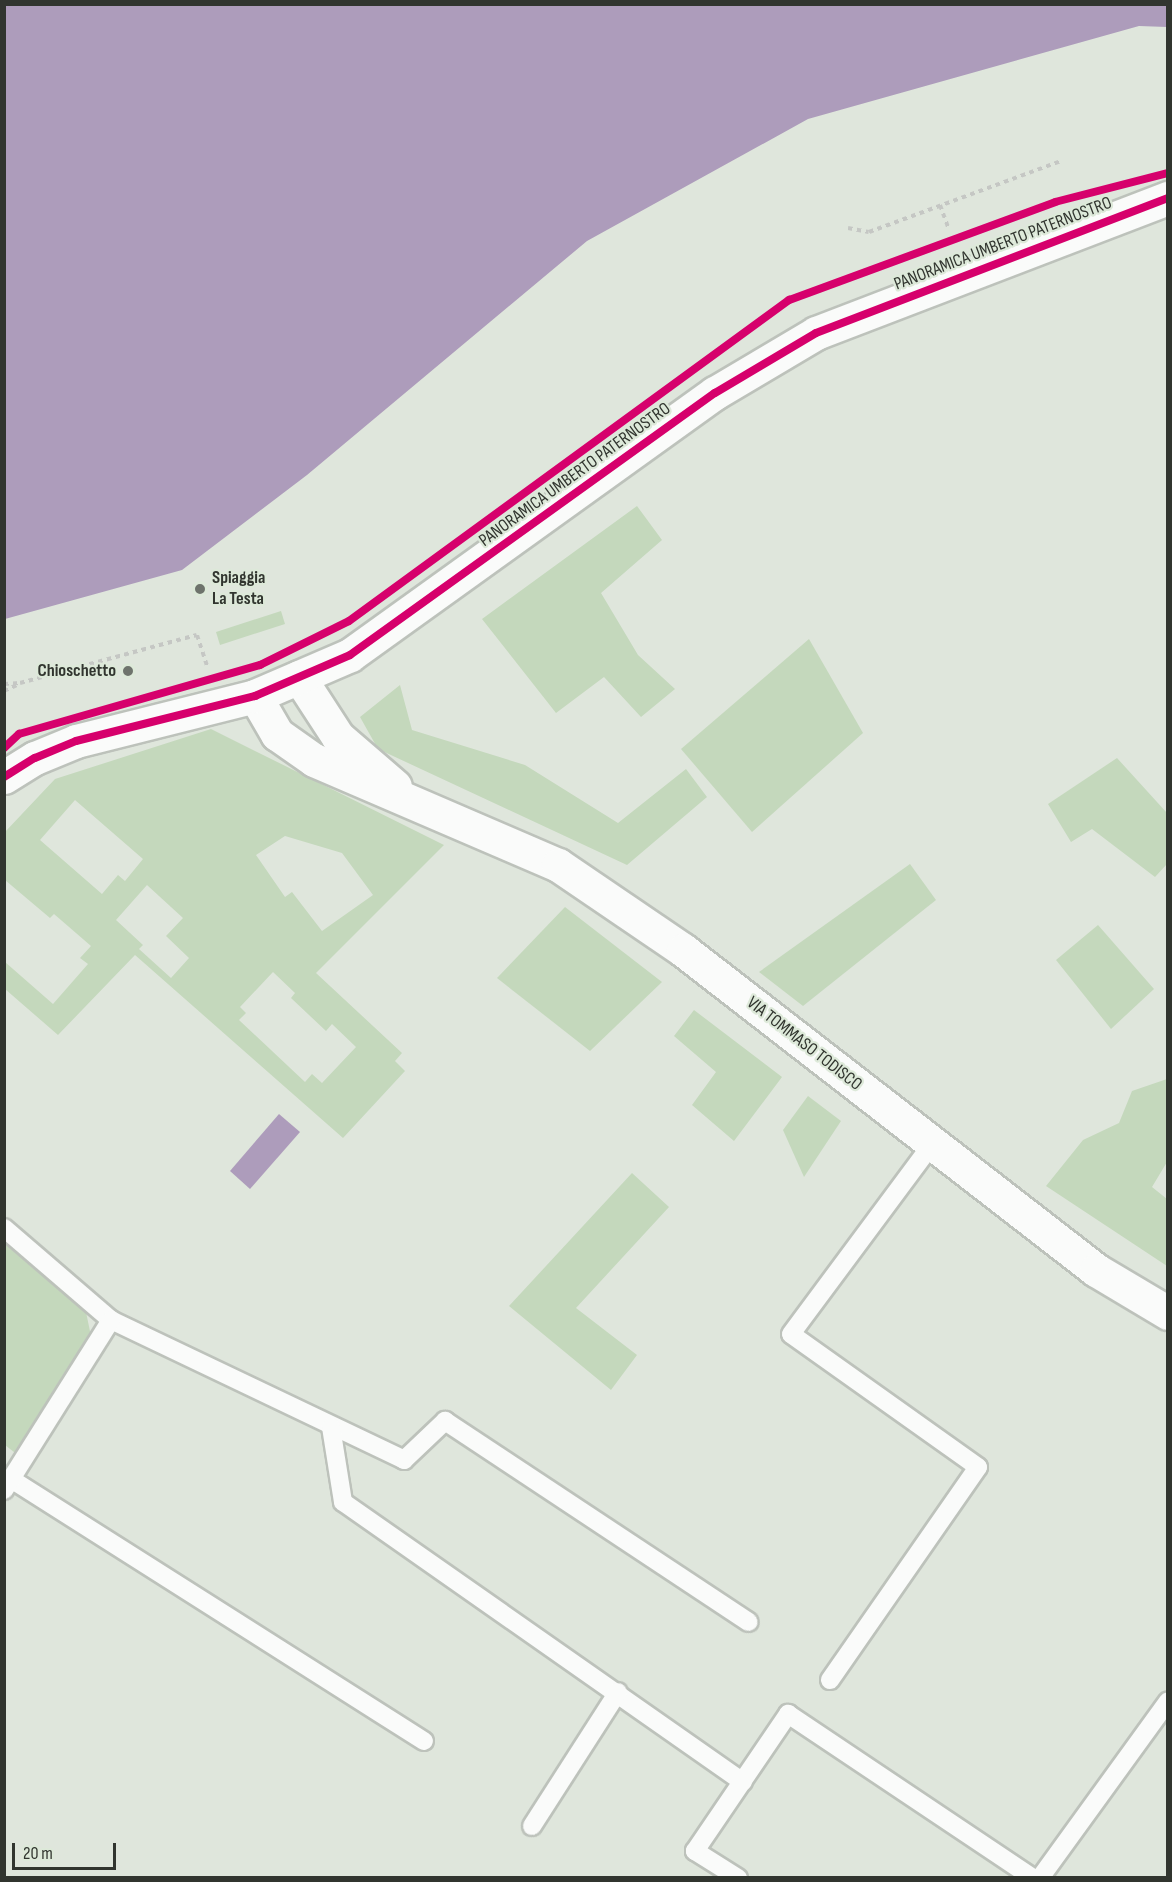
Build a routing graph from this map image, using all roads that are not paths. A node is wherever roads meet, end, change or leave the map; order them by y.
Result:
1 (1167, 198) edge
2 (299, 677) junction
3 (255, 696) junction
4 (4, 777) edge
5 (421, 809) junction
6 (933, 1143) junction
7 (4, 1228) edge
8 (1167, 1313) edge
9 (111, 1320) junction
10 (332, 1427) junction
11 (8, 1484) edge
12 (748, 1622) dead end
13 (830, 1680) dead end
14 (618, 1692) junction
15 (1167, 1701) edge
16 (424, 1741) dead end
17 (743, 1782) junction
18 (532, 1826) dead end
19 (738, 1878) edge
20 (1033, 1878) edge
21 (1040, 1878) edge

1 - 2 street, PANORAMICA UMBERTO PATERNOSTRO
2 - 3 street, PANORAMICA UMBERTO PATERNOSTRO
2 - 5 street, VIA TOMMASO TODISCO
3 - 4 street, PANORAMICA UMBERTO PATERNOSTRO
3 - 5 street, VIA TOMMASO TODISCO
5 - 6 street, VIA TOMMASO TODISCO
6 - 8 street, VIA TOMMASO TODISCO
6 - 13 lane
7 - 9 lane
9 - 10 lane
9 - 11 lane
10 - 12 lane
10 - 14 lane
11 - 16 lane
14 - 17 lane
14 - 18 lane
15 - 21 lane
17 - 19 lane
17 - 20 lane

